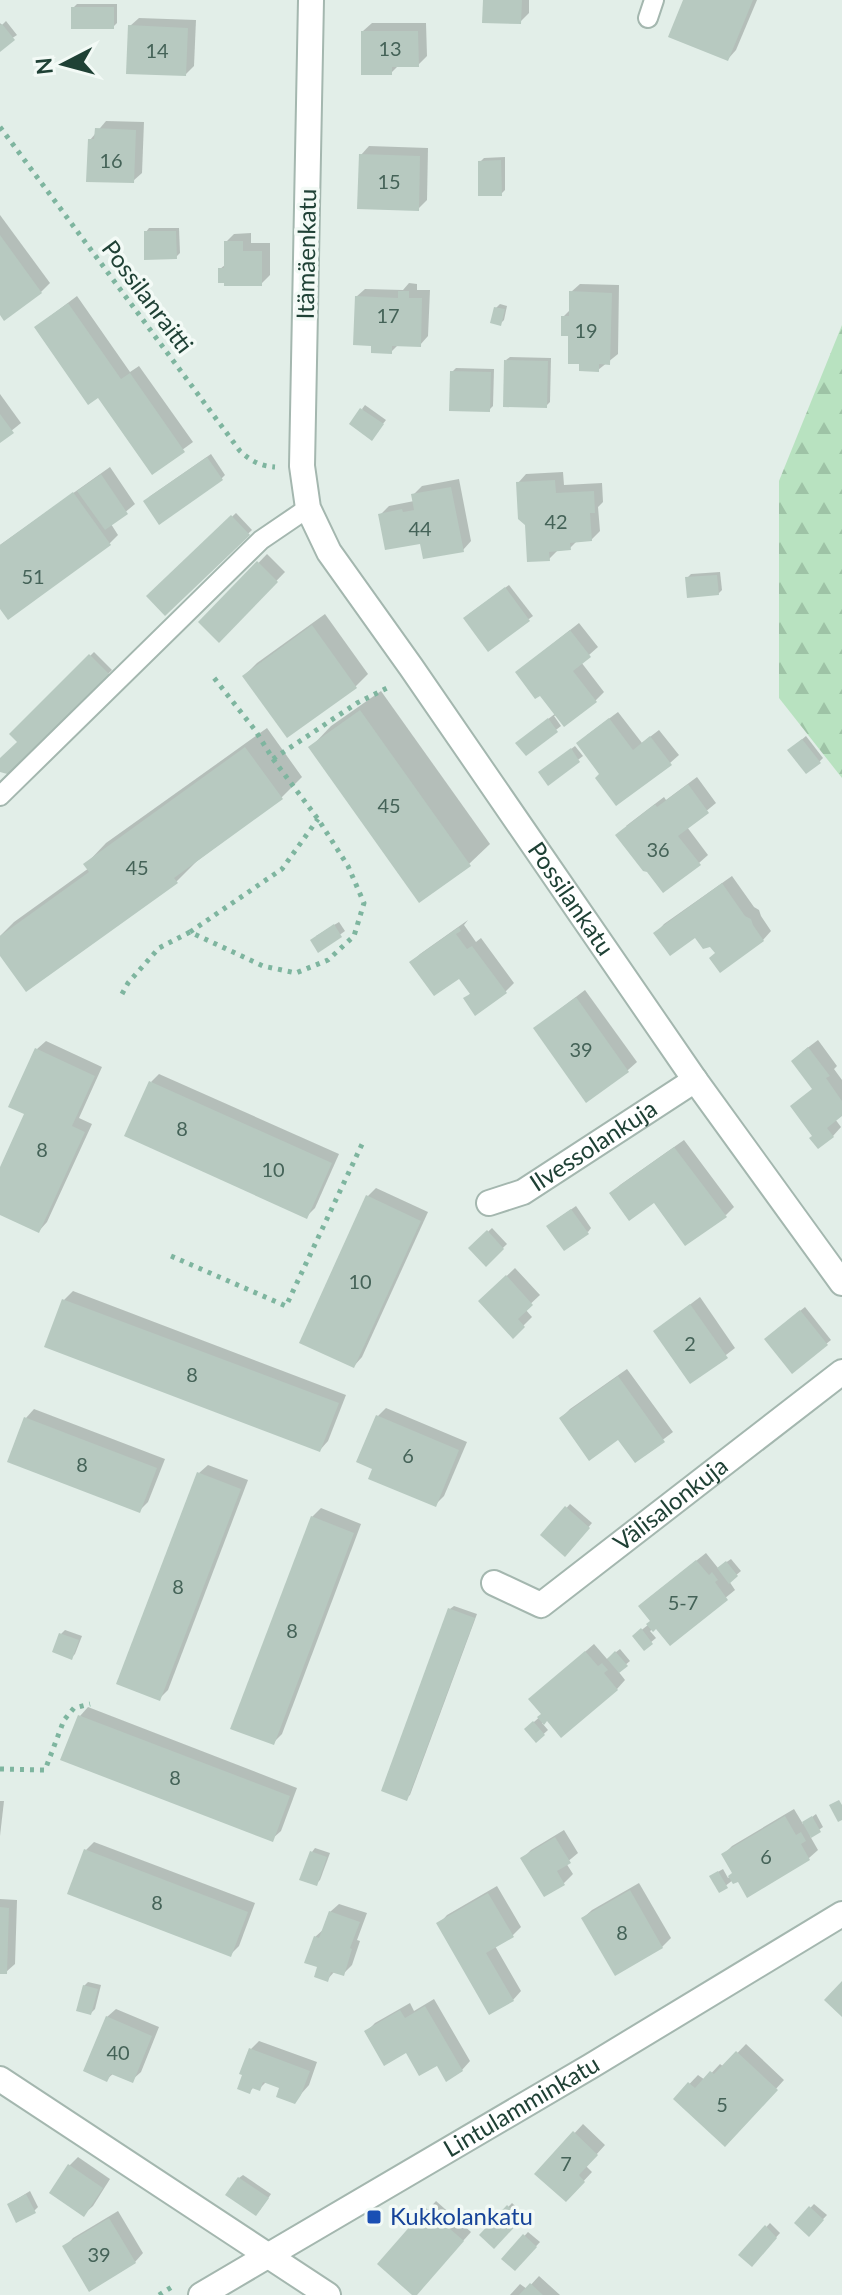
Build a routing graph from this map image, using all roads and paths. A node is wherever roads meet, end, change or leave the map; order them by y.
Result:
1 (311, 0) edge
2 (0, 127) edge
3 (279, 454) dead end
4 (308, 508) junction
5 (211, 674) dead end
6 (396, 684) dead end
7 (273, 759) junction
8 (0, 796) edge
9 (318, 819) junction
10 (190, 932) junction
11 (122, 994) dead end
12 (695, 1080) junction
13 (364, 1140) dead end
14 (489, 1203) dead end
15 (171, 1256) dead end
16 (842, 1283) edge
17 (842, 1372) edge
18 (494, 1583) dead end
19 (90, 1704) dead end
20 (0, 1769) edge
21 (842, 1914) edge
22 (0, 2079) edge
23 (269, 2255) junction
24 (201, 2295) edge
25 (328, 2295) edge

1 - 4 street, Itämäenkatu
2 - 3 path, Possilanraitti
4 - 8 lane
4 - 12 street, Possilankatu
5 - 7 path
6 - 7 path
7 - 9 path
9 - 10 path
9 - 10 path
10 - 11 path
12 - 14 street, Ilvessolankuja
12 - 16 street, Possilankatu
13 - 15 path
17 - 18 street, Välisalonkuja
19 - 20 path
21 - 23 street, Lintulamminkatu
22 - 23 street
23 - 24 street, Lintulamminkatu
23 - 25 street

